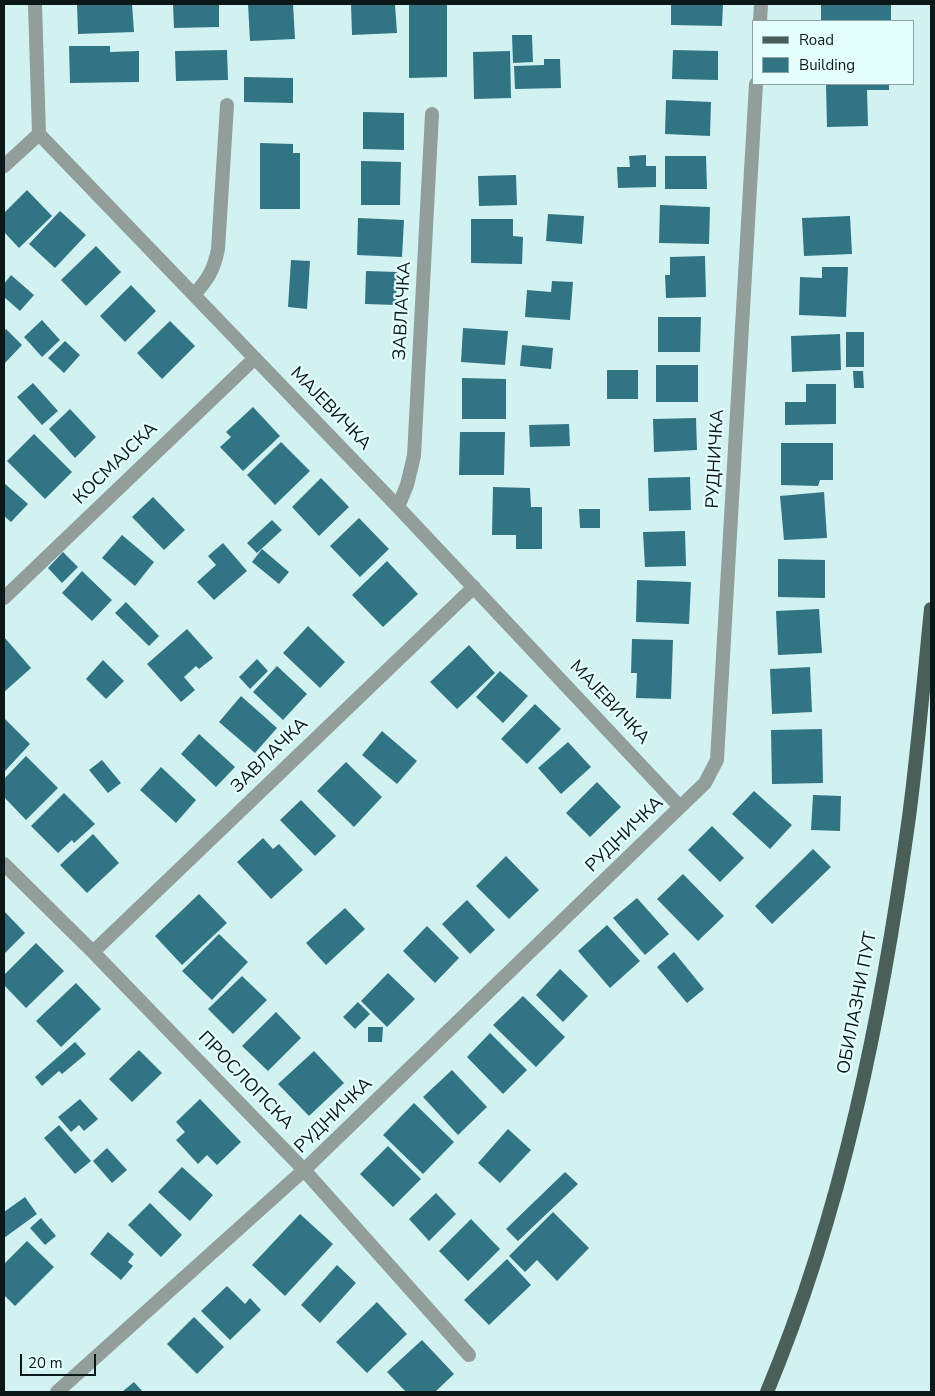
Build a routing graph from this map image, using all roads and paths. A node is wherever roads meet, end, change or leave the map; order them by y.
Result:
1 (35, 4) edge
2 (761, 4) edge
3 (760, 20) edge
4 (756, 85) edge
5 (227, 105) dead end
6 (432, 114) dead end
7 (40, 134) junction
8 (4, 166) edge
9 (194, 295) junction
10 (255, 358) junction
11 (398, 507) junction
12 (474, 587) junction
13 (4, 598) edge
14 (931, 608) edge
15 (680, 807) junction
16 (4, 864) edge
17 (93, 952) junction
18 (304, 1170) junction
19 (469, 1355) dead end
20 (57, 1392) edge
21 (767, 1392) edge

1 - 7 street
2 - 3 street
4 - 15 street, РУДНИЧКА
5 - 9 street
6 - 11 street, ЗАВЛАЧКА
7 - 8 street
7 - 9 street, МАЈЕВИЧКА
9 - 10 street, МАЈЕВИЧКА
10 - 11 street, МАЈЕВИЧКА
10 - 13 street, КОСМАЈСКА
11 - 12 street, МАЈЕВИЧКА
12 - 15 street, МАЈЕВИЧКА
12 - 17 street, ЗАВЛАЧКА
14 - 21 main road, ОБИЛАЗНИ ПУТ
15 - 18 street, РУДНИЧКА
16 - 17 street, ПРОСЛОПСКА
17 - 18 street, ПРОСЛОПСКА
18 - 19 street, ПРОСЛОПСКА
18 - 20 street, РУДНИЧКА

